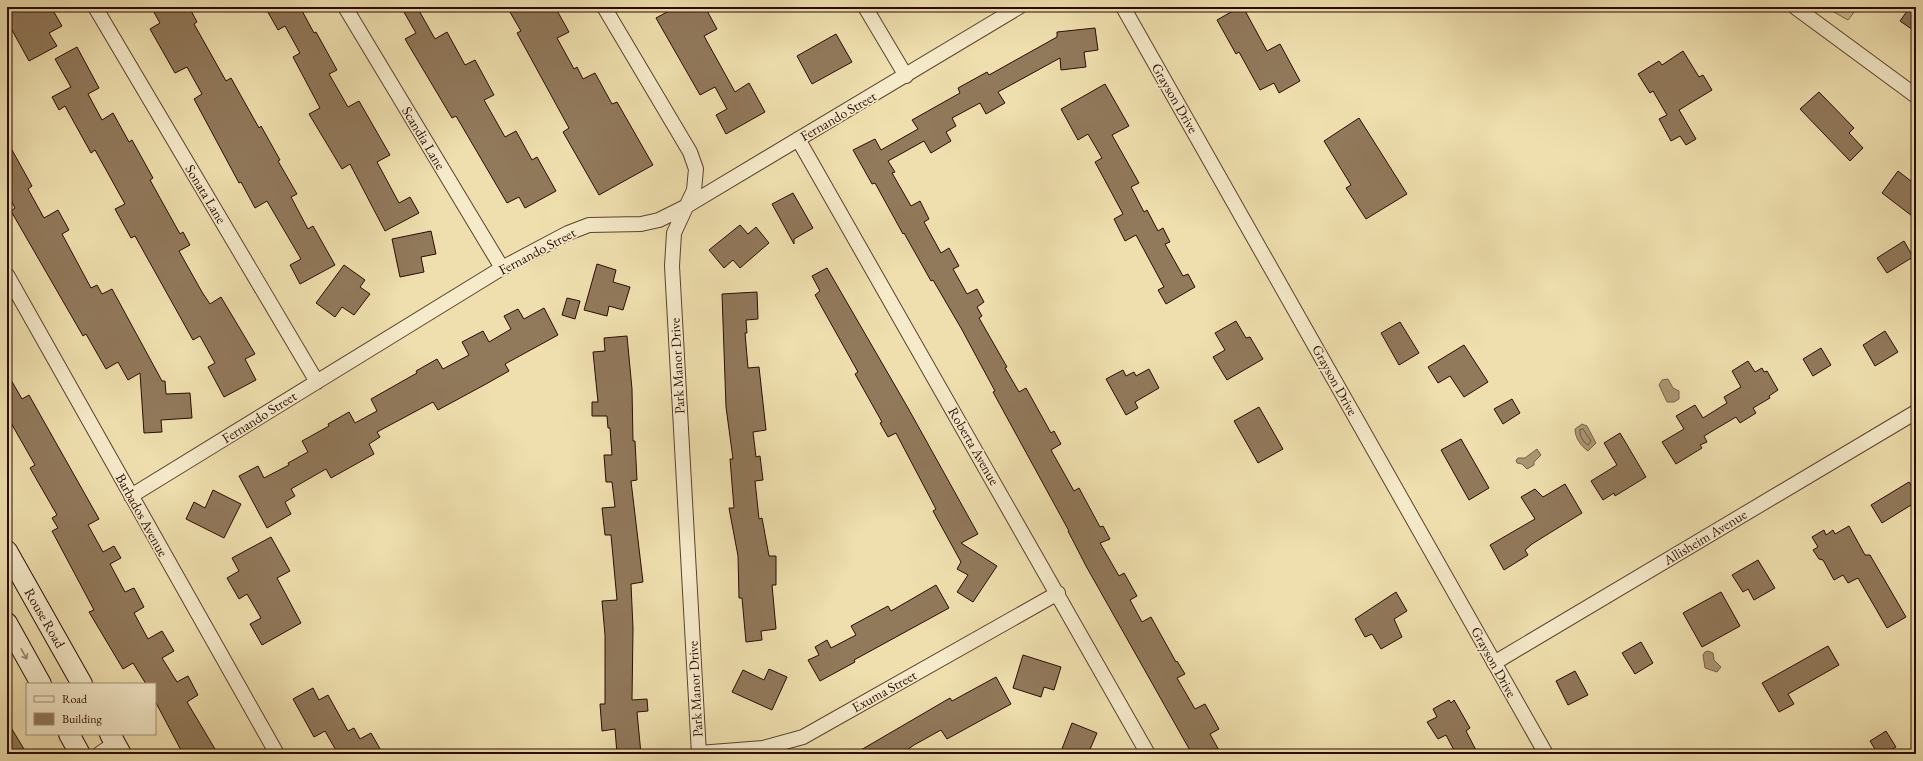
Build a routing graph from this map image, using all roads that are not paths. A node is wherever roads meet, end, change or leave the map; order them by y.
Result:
1 (95, 7) edge
2 (345, 7) edge
3 (604, 7) edge
4 (865, 7) edge
5 (1019, 7) edge
6 (1122, 7) edge
7 (1795, 7) edge
8 (906, 76) junction
9 (1916, 96) edge
10 (798, 139) junction
11 (685, 207) junction
12 (502, 268) junction
13 (7, 275) edge
14 (317, 382) junction
15 (1916, 412) edge
16 (131, 496) junction
17 (7, 551) edge
18 (1058, 593) junction
19 (7, 624) edge
20 (1494, 663) junction
21 (40, 683) edge
22 (81, 683) edge
23 (70, 735) edge
24 (699, 753) edge
25 (80, 754) edge
26 (276, 754) edge
27 (1148, 754) edge
28 (1546, 754) edge

1 - 14 street, Sonata Lane
2 - 12 street, Scandia Lane
3 - 11 street, Park Manor Drive
4 - 8 street
5 - 8 street, Fernando Street
6 - 20 street, Grayson Drive
7 - 9 street
8 - 10 street, Fernando Street
10 - 11 street, Fernando Street
10 - 18 street, Roberta Avenue
11 - 12 street, Fernando Street
11 - 24 street, Park Manor Drive
12 - 14 street, Fernando Street
13 - 16 street, Barbados Avenue
14 - 16 street, Fernando Street
15 - 20 street, Allisheim Avenue
16 - 26 street, Barbados Avenue
17 - 22 street, Rouse Road
18 - 24 street, Exuma Street
18 - 27 street, Roberta Avenue
19 -> 21 street
20 - 28 street, Grayson Drive
23 - 25 street

